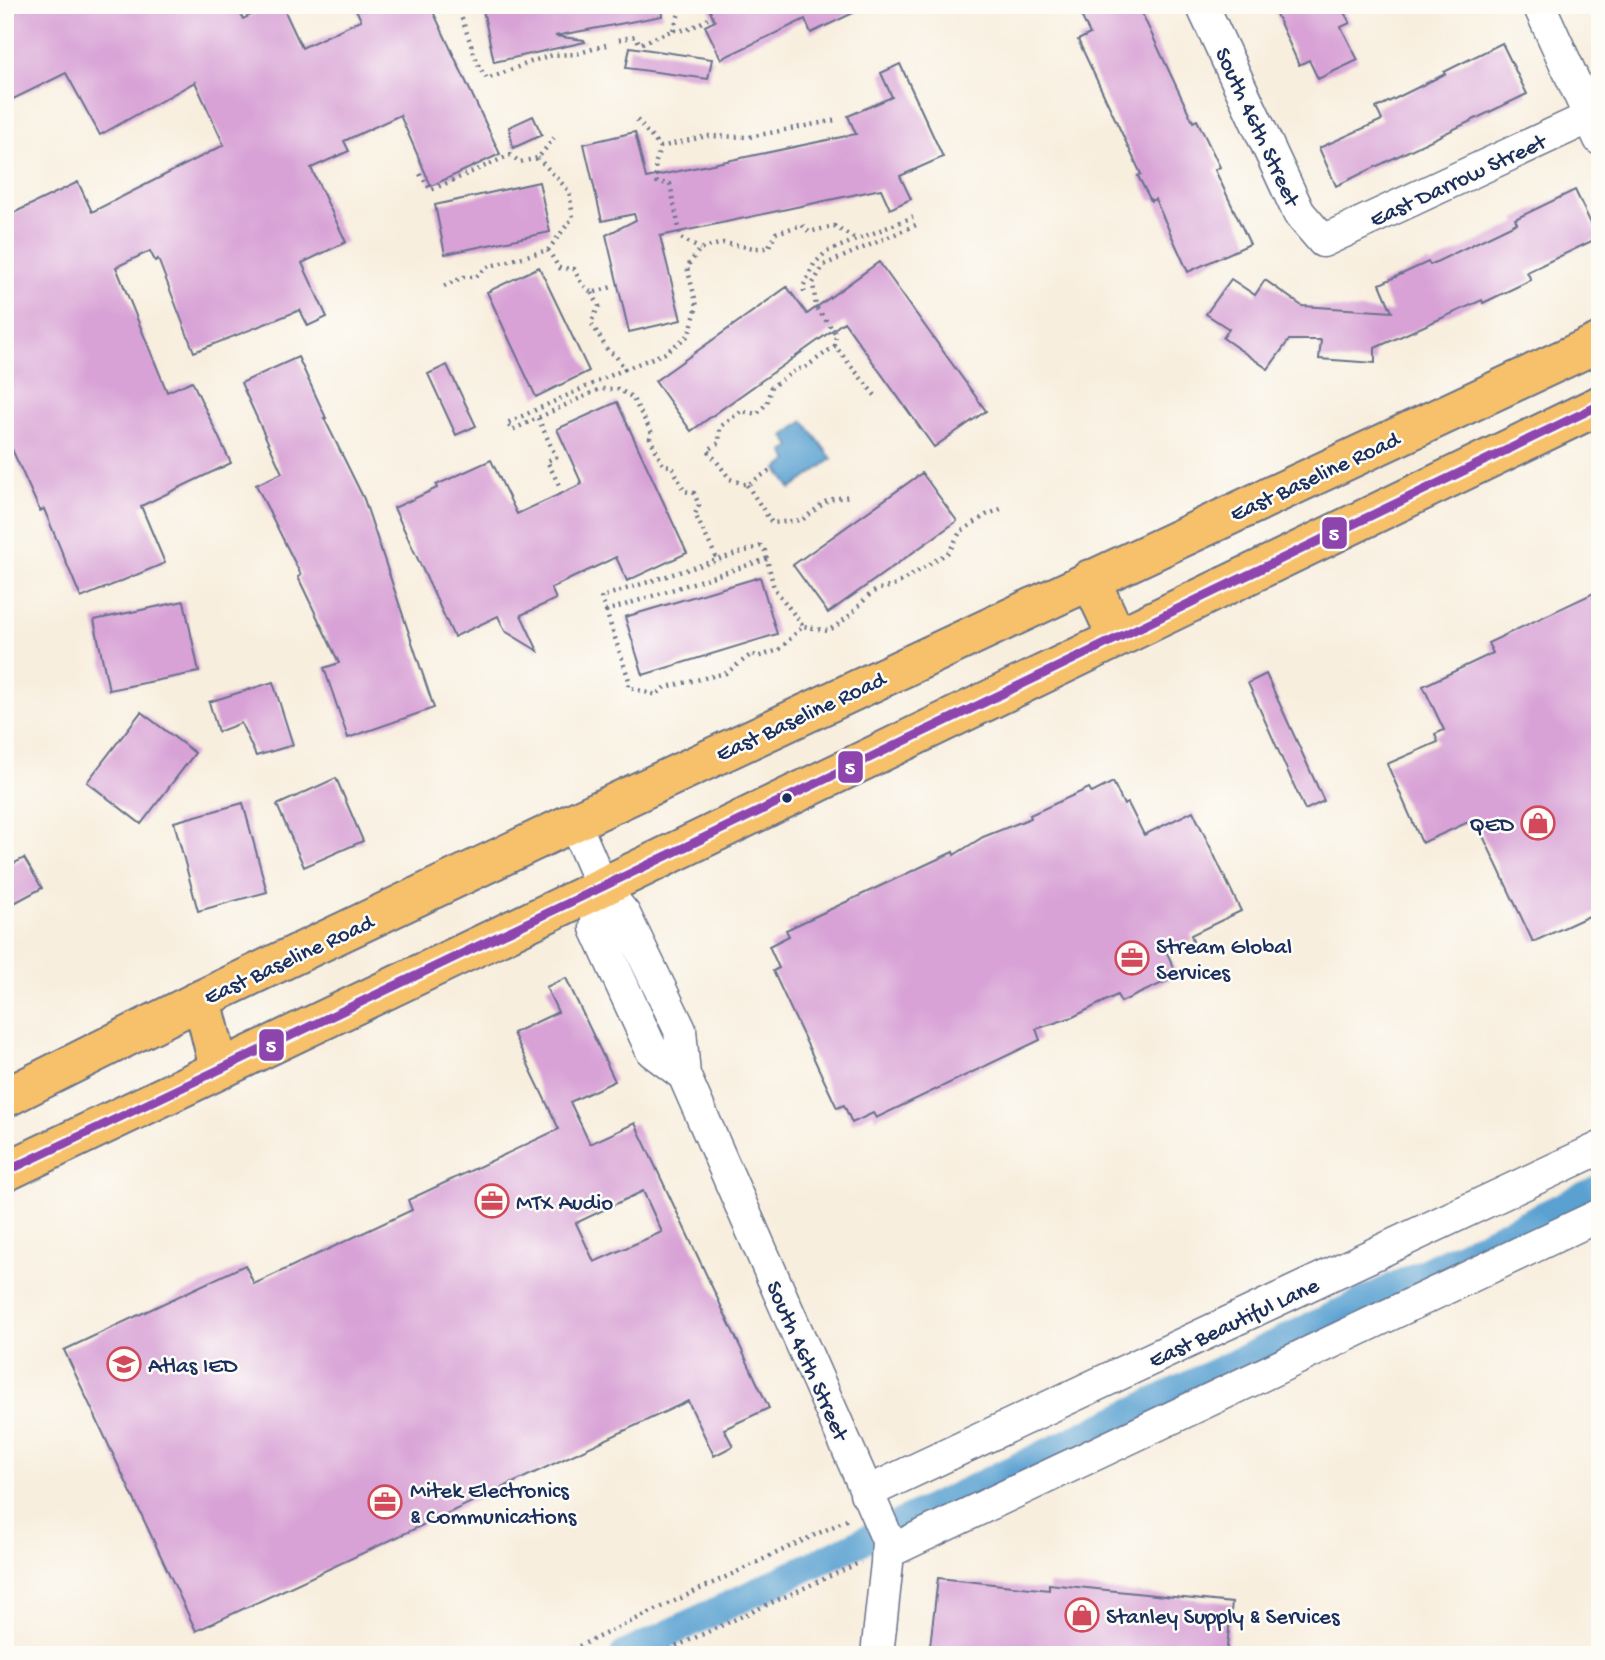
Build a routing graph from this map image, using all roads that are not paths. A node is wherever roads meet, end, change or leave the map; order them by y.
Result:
1 (1202, 5) edge
2 (1539, 5) edge
3 (1595, 128) edge
4 (1323, 241) joint
5 (1600, 342) edge
6 (1600, 405) edge
7 (1090, 579) junction
8 (1117, 637) junction
9 (574, 822) junction
10 (602, 887) junction
11 (202, 999) junction
12 (219, 1068) junction
13 (5, 1098) edge
14 (1600, 1148) edge
15 (5, 1171) edge
16 (1600, 1215) edge
17 (879, 1521) junction
18 (877, 1655) edge

1 - 4 street, South 46th Street
2 - 3 street
3 - 4 street, East Darrow Street
5 - 7 main road, East Baseline Road
6 - 8 main road
7 - 8 main road
7 - 9 main road, East Baseline Road
8 - 10 main road
9 - 10 street, South 46th Street
9 - 11 main road, East Baseline Road
10 - 12 main road
10 - 17 street, South 46th Street
11 - 12 main road
11 - 13 main road, East Baseline Road
12 - 15 main road
14 - 17 street, East Beautiful Lane
16 - 17 street
17 - 18 street, South 46th Street

